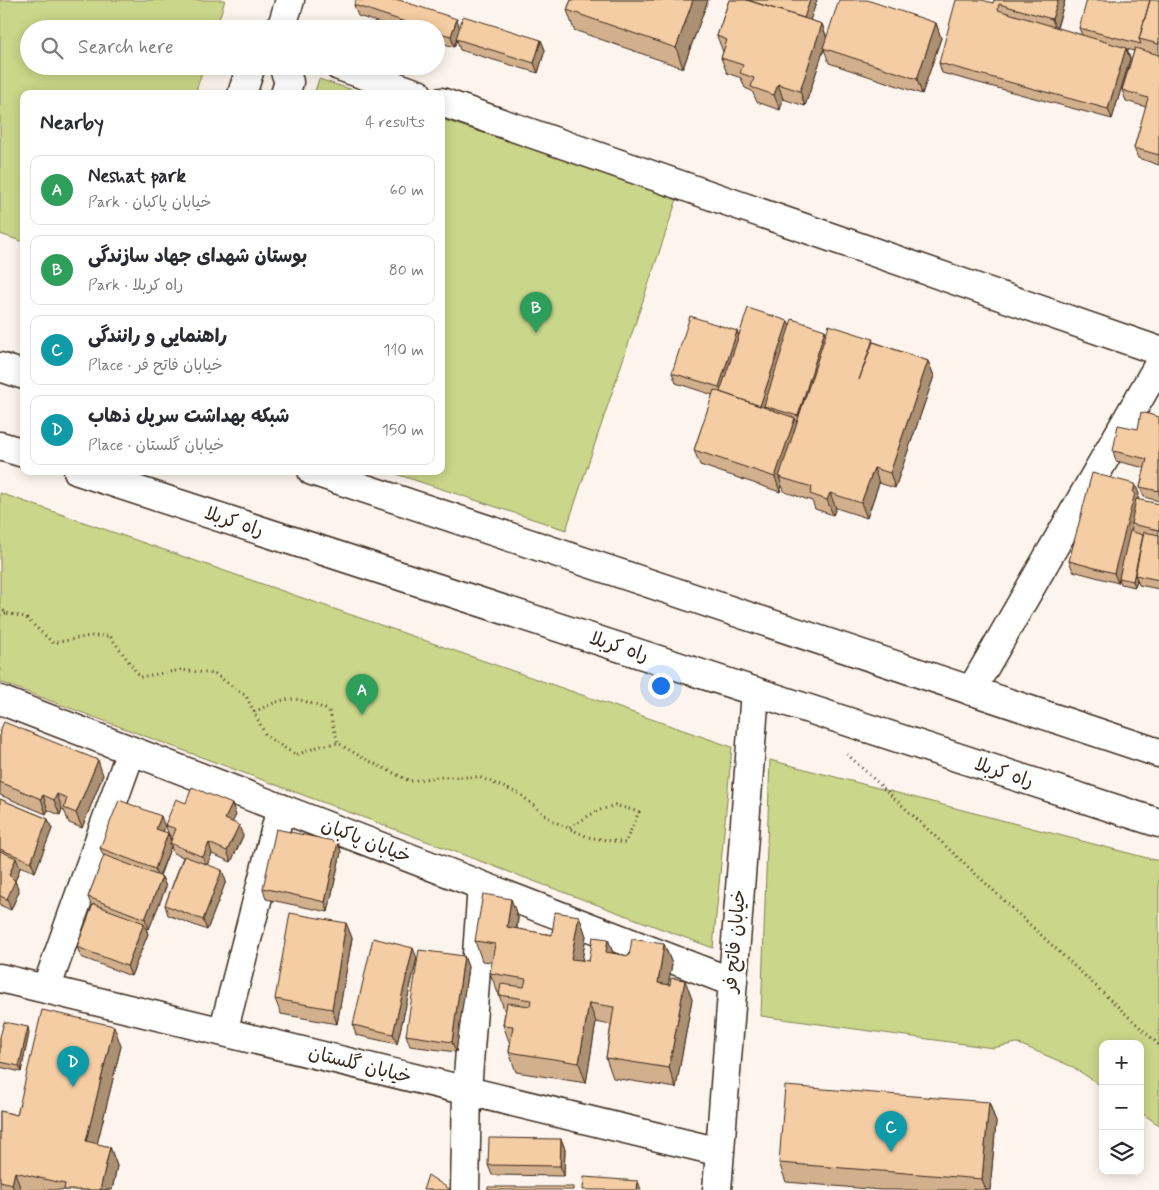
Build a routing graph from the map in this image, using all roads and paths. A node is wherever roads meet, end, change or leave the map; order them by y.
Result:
1 (290, 0) edge
2 (284, 20) edge
3 (248, 75) edge
4 (286, 75) edge
5 (364, 75) edge
6 (243, 90) edge
7 (286, 90) edge
8 (407, 90) edge
9 (445, 103) edge
10 (1159, 351) edge
11 (1159, 364) edge
12 (0, 367) edge
13 (20, 374) edge
14 (1147, 409) edge
15 (0, 446) edge
16 (20, 452) edge
17 (90, 475) edge
18 (324, 475) edge
19 (0, 607) edge
20 (6, 614) junction
21 (0, 616) edge
22 (971, 691) junction
23 (755, 692) junction
24 (3, 708) edge
25 (254, 712) junction
26 (338, 743) junction
27 (131, 751) junction
28 (845, 752) dead end
29 (1159, 753) edge
30 (281, 808) junction
31 (1159, 824) edge
32 (568, 828) junction
33 (482, 886) junction
34 (0, 978) edge
35 (732, 982) junction
36 (46, 989) junction
37 (223, 1032) junction
38 (1159, 1045) edge
39 (467, 1091) junction
40 (720, 1152) junction
41 (465, 1190) edge
42 (717, 1190) edge

1 - 2 street
3 - 6 street
4 - 7 street
5 - 8 street
9 - 10 street
11 - 14 street
12 - 13 street
14 - 22 street
15 - 16 street
17 - 23 street, راه کربلا
18 - 22 street
19 - 20 path
20 - 21 path
20 - 25 path
22 - 29 street
23 - 31 street, راه کربلا
23 - 35 street, خیابان فاتح فر
24 - 27 street, خیابان پاکبان
25 - 26 path
25 - 26 path
26 - 32 path
27 - 30 street, خیابان پاکبان
27 - 36 street
28 - 38 path
30 - 33 street, خیابان پاکبان
30 - 37 street
32 - 32 path
33 - 35 street, خیابان پاکبان
33 - 39 street
34 - 36 street, خیابان گلستان
35 - 40 street, خیابان فاتح فر
36 - 37 street, خیابان گلستان
37 - 39 street, خیابان گلستان
39 - 40 street, خیابان گلستان
39 - 41 street
40 - 42 street, خیابان فاتح فر

